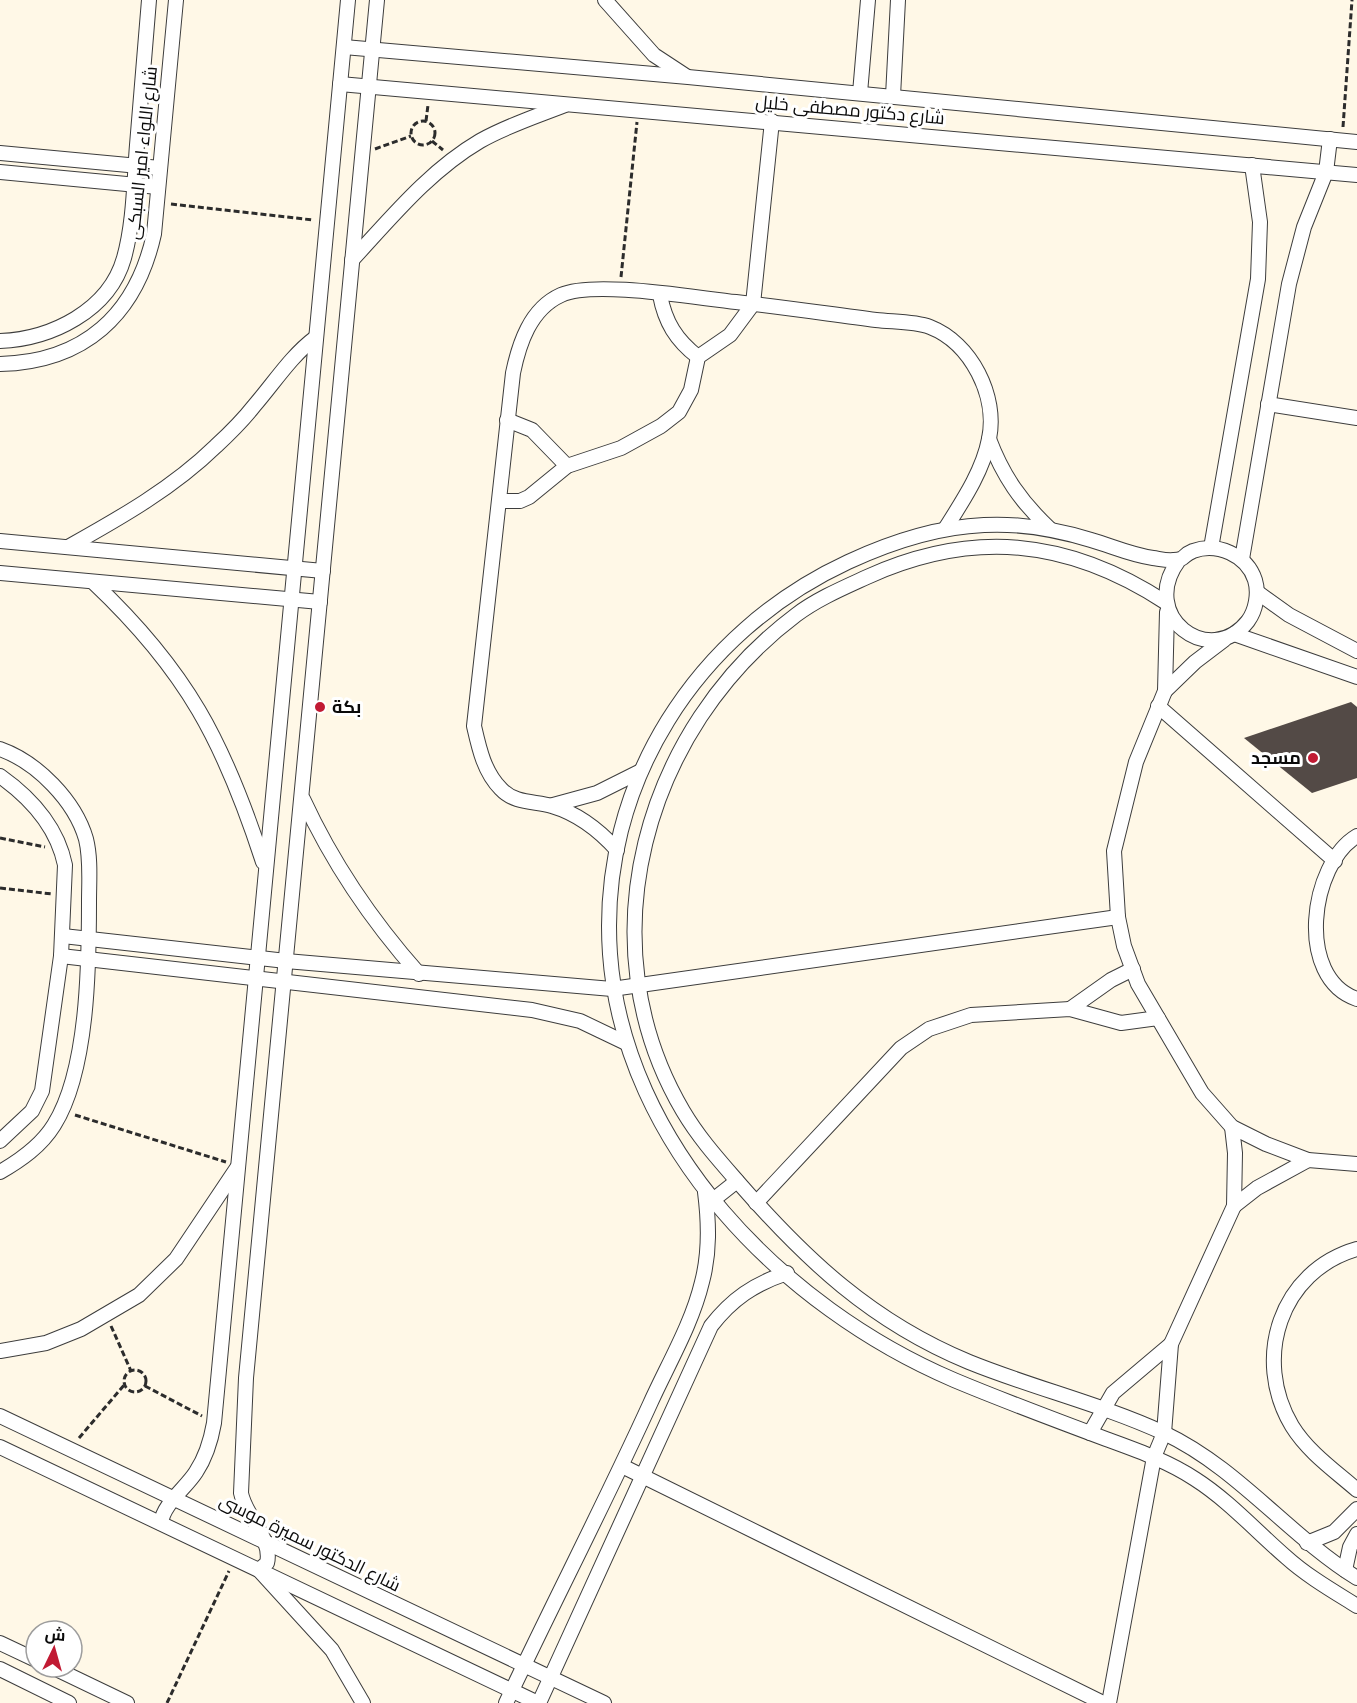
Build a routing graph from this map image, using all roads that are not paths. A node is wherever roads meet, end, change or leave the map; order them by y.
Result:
1 (148, 0) edge
2 (176, 0) edge
3 (348, 0) edge
4 (377, 0) edge
5 (605, 0) edge
6 (868, 0) edge
7 (898, 0) edge
8 (344, 47) junction
9 (374, 50) junction
10 (688, 77) junction
11 (340, 84) junction
12 (370, 86) junction
13 (860, 93) junction
14 (893, 96) junction
15 (569, 103) junction
16 (772, 121) junction
17 (1336, 140) junction
18 (1357, 142) edge
19 (0, 153) edge
20 (136, 165) junction
21 (1252, 165) junction
22 (160, 168) junction
23 (0, 172) edge
24 (1326, 172) junction
25 (1357, 175) edge
26 (134, 184) junction
27 (158, 187) junction
28 (352, 260) junction
29 (660, 295) junction
30 (753, 304) junction
31 (315, 338) junction
32 (0, 341) edge
33 (698, 357) junction
34 (0, 364) edge
35 (1268, 404) junction
36 (1357, 418) edge
37 (507, 420) junction
38 (990, 439) junction
39 (567, 466) junction
40 (500, 501) junction
41 (945, 529) junction
42 (1050, 529) junction
43 (0, 540) edge
44 (68, 547) junction
45 (1211, 548) junction
46 (1242, 559) junction
47 (1179, 561) junction
48 (293, 568) junction
49 (323, 571) junction
50 (0, 573) edge
51 (94, 583) junction
52 (1257, 592) junction
53 (291, 599) junction
54 (320, 602) junction
55 (1166, 604) junction
56 (1232, 635) junction
57 (1357, 651) edge
58 (1357, 677) edge
59 (1164, 691) junction
60 (1158, 706) junction
61 (0, 749) edge
62 (641, 771) junction
63 (0, 776) edge
64 (302, 797) junction
65 (551, 806) junction
66 (1357, 836) edge
67 (616, 850) junction
68 (1335, 861) junction
69 (266, 868) junction
70 (1118, 917) junction
71 (63, 936) junction
72 (89, 939) junction
73 (61, 956) junction
74 (257, 958) junction
75 (88, 959) junction
76 (286, 961) junction
77 (1133, 969) junction
78 (419, 974) junction
79 (255, 977) junction
80 (285, 980) junction
81 (638, 986) junction
82 (612, 989) junction
83 (1357, 999) edge
84 (1070, 1009) junction
85 (1158, 1018) junction
86 (626, 1043) junction
87 (1232, 1127) junction
88 (0, 1141) edge
89 (1308, 1160) junction
90 (1357, 1164) edge
91 (238, 1166) junction
92 (0, 1172) edge
93 (737, 1181) junction
94 (709, 1196) junction
95 (756, 1203) junction
96 (1234, 1206) junction
97 (1357, 1249) edge
98 (787, 1273) junction
99 (1171, 1344) junction
100 (0, 1351) edge
101 (1101, 1410) junction
102 (0, 1416) edge
103 (1090, 1433) junction
104 (1164, 1433) junction
105 (0, 1447) edge
106 (1154, 1457) junction
107 (622, 1466) junction
108 (644, 1476) junction
109 (1357, 1490) edge
110 (176, 1499) junction
111 (1357, 1509) edge
112 (161, 1523) junction
113 (1357, 1534) edge
114 (266, 1543) junction
115 (1307, 1543) junction
116 (260, 1570) junction
117 (1345, 1570) junction
118 (1357, 1578) edge
119 (1357, 1606) edge
120 (0, 1642) edge
121 (24, 1654) edge
122 (523, 1665) junction
123 (0, 1670) edge
124 (551, 1678) junction
125 (76, 1679) edge
126 (29, 1683) junction
127 (508, 1697) edge
128 (45, 1703) edge
129 (69, 1703) edge
130 (127, 1703) edge
131 (363, 1703) edge
132 (538, 1703) edge
133 (604, 1703) edge
134 (1103, 1703) edge
135 (1109, 1703) edge

1 - 20 street, شارع اللواء امير السبكى
2 - 22 street, شارع اللواء امير السبكى
3 - 8 street
4 - 9 street
5 - 10 street
6 - 13 street
7 - 14 street
8 - 9 street, شارع دكتور مصطفى خليل
8 - 11 street
9 - 10 street, شارع دكتور مصطفى خليل
9 - 12 street
10 - 13 street, شارع دكتور مصطفى خليل
11 - 12 street, شارع دكتور مصطفى خليل
11 - 31 street
12 - 15 street, شارع دكتور مصطفى خليل
12 - 28 street
13 - 14 street, شارع دكتور مصطفى خليل
14 - 17 street, شارع دكتور مصطفى خليل
15 - 16 street, شارع دكتور مصطفى خليل
15 - 28 street
16 - 21 street, شارع دكتور مصطفى خليل
16 - 30 street
17 - 18 street, شارع دكتور مصطفى خليل
17 - 24 street
19 - 20 street
20 - 22 street
20 - 26 street, شارع اللواء امير السبكى
21 - 24 street, شارع دكتور مصطفى خليل
21 - 45 street
22 - 27 street, شارع اللواء امير السبكى
23 - 26 street
24 - 25 street, شارع دكتور مصطفى خليل
24 - 35 street
26 - 27 street
26 - 32 street, شارع اللواء امير السبكى
27 - 34 street, شارع اللواء امير السبكى
28 - 49 street
29 - 30 street
29 - 33 street
29 - 37 street
30 - 33 street
30 - 38 street
31 - 44 street
31 - 48 street
33 - 39 street
35 - 36 street
35 - 46 street
37 - 39 street
37 - 40 street
38 - 41 street
38 - 42 street
39 - 40 street
40 - 65 street
41 - 42 street
41 - 62 street
42 - 47 street
43 - 44 street
44 - 48 street
45 - 46 street
45 - 47 street
46 - 52 street
47 - 55 street
48 - 49 street
48 - 53 street
49 - 54 street
50 - 51 street
51 - 53 street
51 - 69 street
52 - 56 street
52 - 57 street
53 - 54 street
53 - 69 street
54 - 64 street
55 - 56 street
55 - 59 street
55 - 81 street
56 - 58 street
56 - 59 street
59 - 60 street
60 - 68 street
60 - 70 street
61 - 72 street
62 - 65 street
62 - 67 street
63 - 71 street
64 - 76 street
64 - 78 street
65 - 67 street
66 - 68 street
67 - 82 street
68 - 83 street
69 - 74 street
70 - 77 street
70 - 81 street
71 - 72 street
71 - 73 street
72 - 74 street
72 - 75 street
73 - 75 street
73 - 88 street
74 - 76 street
74 - 79 street
75 - 79 street
75 - 92 street
76 - 78 street
76 - 80 street
77 - 84 street
77 - 85 street
78 - 82 street
79 - 80 street
79 - 91 street
80 - 86 street
80 - 114 street
81 - 82 street
81 - 93 street
82 - 86 street
84 - 85 street
84 - 95 street
85 - 87 street
86 - 94 street
87 - 89 street
87 - 96 street
89 - 90 street
89 - 96 street
91 - 100 street
91 - 110 street
93 - 94 street
93 - 95 street
94 - 98 street
94 - 107 street
95 - 101 street
96 - 99 street
97 - 109 street
98 - 103 street
98 - 108 street
99 - 101 street
99 - 104 street
101 - 103 street
101 - 104 street
102 - 110 street, شارع الدكتور سميرة موسى
103 - 106 street
104 - 106 street
104 - 115 street
105 - 112 street
106 - 119 street
106 - 135 street
107 - 108 street
107 - 122 street
108 - 124 street
108 - 134 street
110 - 112 street
110 - 114 street, شارع الدكتور سميرة موسى
111 - 115 street
112 - 116 street
113 - 117 street
114 - 116 street
114 - 122 street, شارع الدكتور سميرة موسى
115 - 117 street
116 - 127 street
116 - 131 street
117 - 118 street
120 - 121 street
122 - 124 street, شارع الدكتور سميرة موسى
122 - 127 street
123 - 126 street
124 - 132 street
124 - 133 street, شارع الدكتور سميرة موسى
125 - 130 street
126 - 128 street
126 - 129 street
127 - 132 street

